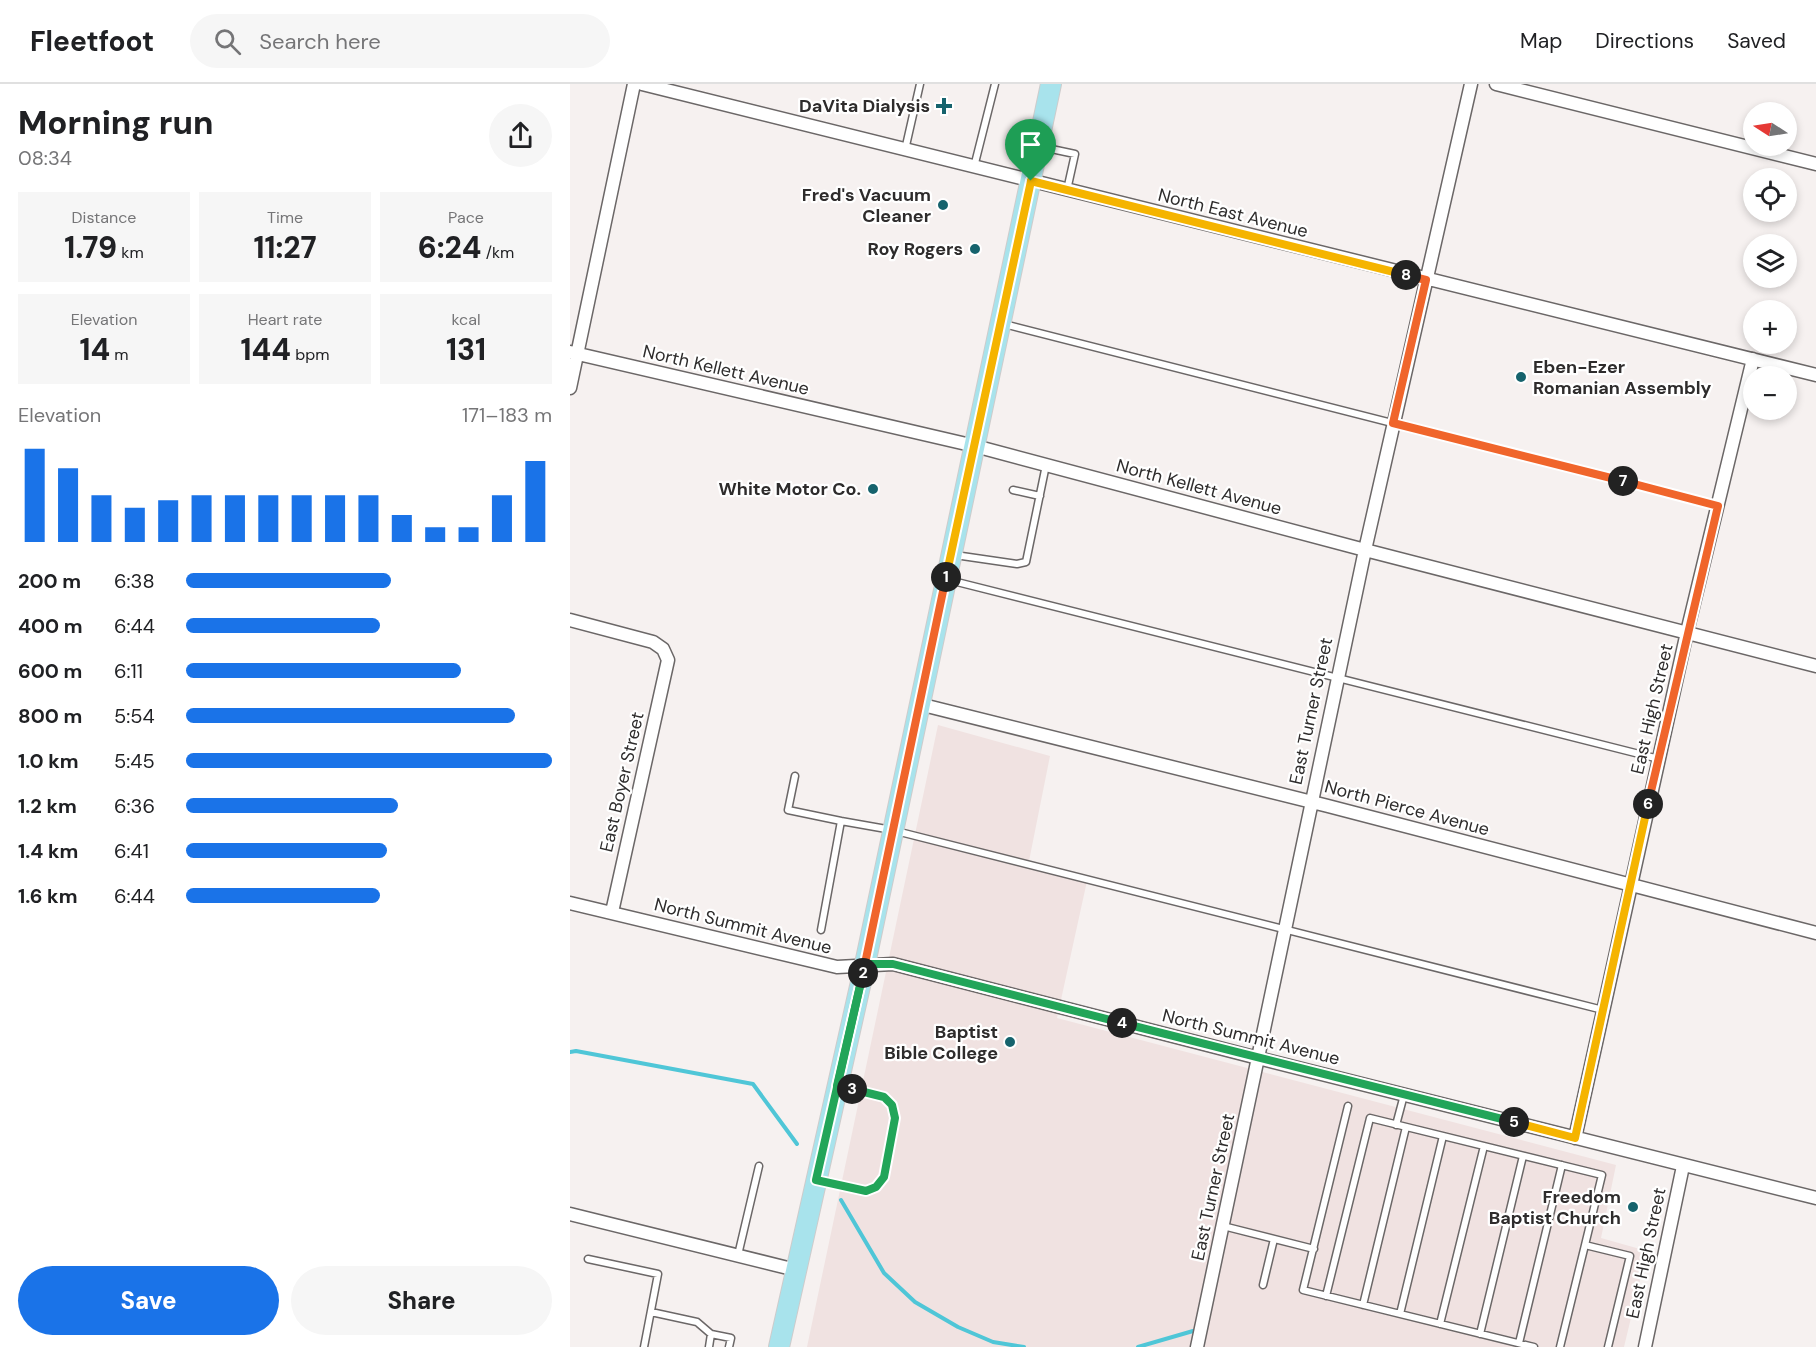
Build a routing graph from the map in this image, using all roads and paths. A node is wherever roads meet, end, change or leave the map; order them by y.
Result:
1 (634, 84) edge
2 (642, 84) edge
3 (920, 84) edge
4 (995, 84) edge
5 (1051, 84) edge
6 (1471, 84) edge
7 (1496, 84) edge
8 (1038, 147) junction
9 (905, 150) junction
10 (1816, 164) edge
11 (974, 167) junction
12 (1031, 181) junction
13 (1067, 190) junction
14 (1426, 280) junction
15 (1001, 324) junction
16 (574, 353) edge
17 (1753, 359) junction
18 (1816, 375) edge
19 (570, 388) edge
20 (1393, 423) junction
21 (975, 446) junction
22 (1046, 465) junction
23 (1013, 490) dead end
24 (1040, 496) junction
25 (1718, 506) junction
26 (1365, 550) junction
27 (951, 554) junction
28 (946, 579) junction
29 (570, 621) edge
30 (1687, 632) junction
31 (1816, 666) edge
32 (1337, 679) junction
33 (919, 704) junction
34 (1659, 759) junction
35 (795, 776) dead end
36 (1310, 801) junction
37 (841, 821) junction
38 (892, 830) junction
39 (1630, 885) junction
40 (570, 903) edge
41 (612, 912) junction
42 (820, 930) dead end
43 (1284, 930) junction
44 (1816, 933) edge
45 (865, 964) junction
46 (1603, 1010) junction
47 (1258, 1058) junction
48 (837, 1086) junction
49 (1404, 1095) junction
50 (1348, 1106) dead end
51 (1396, 1125) junction
52 (1406, 1127) junction
53 (1443, 1136) junction
54 (1575, 1138) junction
55 (1484, 1146) junction
56 (1523, 1156) junction
57 (759, 1166) dead end
58 (1562, 1166) junction
59 (1683, 1166) junction
60 (816, 1180) junction
61 (1816, 1198) edge
62 (570, 1214) edge
63 (1223, 1226) junction
64 (1274, 1239) junction
65 (1585, 1245) junction
66 (1314, 1249) junction
67 (738, 1255) junction
68 (588, 1259) dead end
69 (796, 1270) junction
70 (1263, 1285) dead end
71 (1326, 1296) junction
72 (1363, 1305) junction
73 (651, 1312) junction
74 (1400, 1314) junction
75 (1440, 1324) junction
76 (711, 1334) junction
77 (1480, 1334) junction
78 (1519, 1343) junction
79 (644, 1347) edge
80 (709, 1347) edge
81 (729, 1347) edge
82 (779, 1347) edge
83 (1197, 1347) edge
84 (1534, 1347) edge
85 (1560, 1347) edge
86 (1608, 1347) edge
87 (1645, 1347) edge

1 - 16 street
2 - 9 street, North East Avenue
3 - 9 lane
4 - 11 lane
5 - 8 main road
6 - 14 street, East Turner Street
7 - 10 street
8 - 12 main road
8 - 13 lane
9 - 11 street, North East Avenue
11 - 12 street, North East Avenue
12 - 13 street, North East Avenue
12 - 15 main road
13 - 14 street, North East Avenue
14 - 17 street, North East Avenue
14 - 20 street, East Turner Street
15 - 20 lane
15 - 21 main road
16 - 19 street
16 - 21 street, North Kellett Avenue
17 - 18 street, North East Avenue
17 - 25 street, East High Street
20 - 25 lane
20 - 26 street, East Turner Street
21 - 22 street, North Kellett Avenue
21 - 27 main road
22 - 24 lane
22 - 26 street, North Kellett Avenue
23 - 24 lane
24 - 27 lane
25 - 30 street, East High Street
26 - 30 street, North Kellett Avenue
26 - 32 street, East Turner Street
27 - 28 main road
28 - 32 lane
28 - 33 main road
29 - 41 street, East Boyer Street
30 - 31 street, North Kellett Avenue
30 - 34 street, East High Street
32 - 34 lane
32 - 36 street, East Turner Street
33 - 36 street, North Pierce Avenue
33 - 38 main road
34 - 39 street, East High Street
35 - 37 lane
36 - 39 street, North Pierce Avenue
36 - 43 street, East Turner Street
37 - 38 lane
37 - 42 lane
38 - 43 lane
38 - 45 main road
39 - 44 street, North Pierce Avenue
39 - 46 street, East High Street
40 - 41 street, North Summit Avenue
41 - 45 street, North Summit Avenue
43 - 46 lane
43 - 47 street, East Turner Street
45 - 47 street, North Summit Avenue
45 - 48 main road
46 - 54 street, East High Street
47 - 49 street, North Summit Avenue
47 - 63 street, East Turner Street
48 - 60 main road
48 - 60 lane
49 - 51 lane
49 - 54 street, North Summit Avenue
50 - 66 lane
51 - 52 lane
51 - 71 lane
52 - 53 lane
52 - 72 lane
53 - 55 lane
53 - 74 lane
54 - 59 street, North Summit Avenue
55 - 56 lane
55 - 75 lane
56 - 58 lane
56 - 77 lane
57 - 67 lane
58 - 65 lane
58 - 78 lane
59 - 61 street, North Summit Avenue
59 - 87 street, East High Street
60 - 69 main road
62 - 67 street
63 - 64 lane
63 - 83 street, East Turner Street
64 - 66 lane
64 - 70 lane
65 - 85 lane
65 - 86 lane
66 - 71 lane
67 - 69 street
68 - 73 lane
69 - 82 main road
71 - 72 lane
72 - 74 lane
73 - 76 lane
73 - 79 lane
74 - 75 lane
75 - 77 lane
76 - 80 lane
76 - 81 lane
77 - 78 lane
78 - 84 lane

